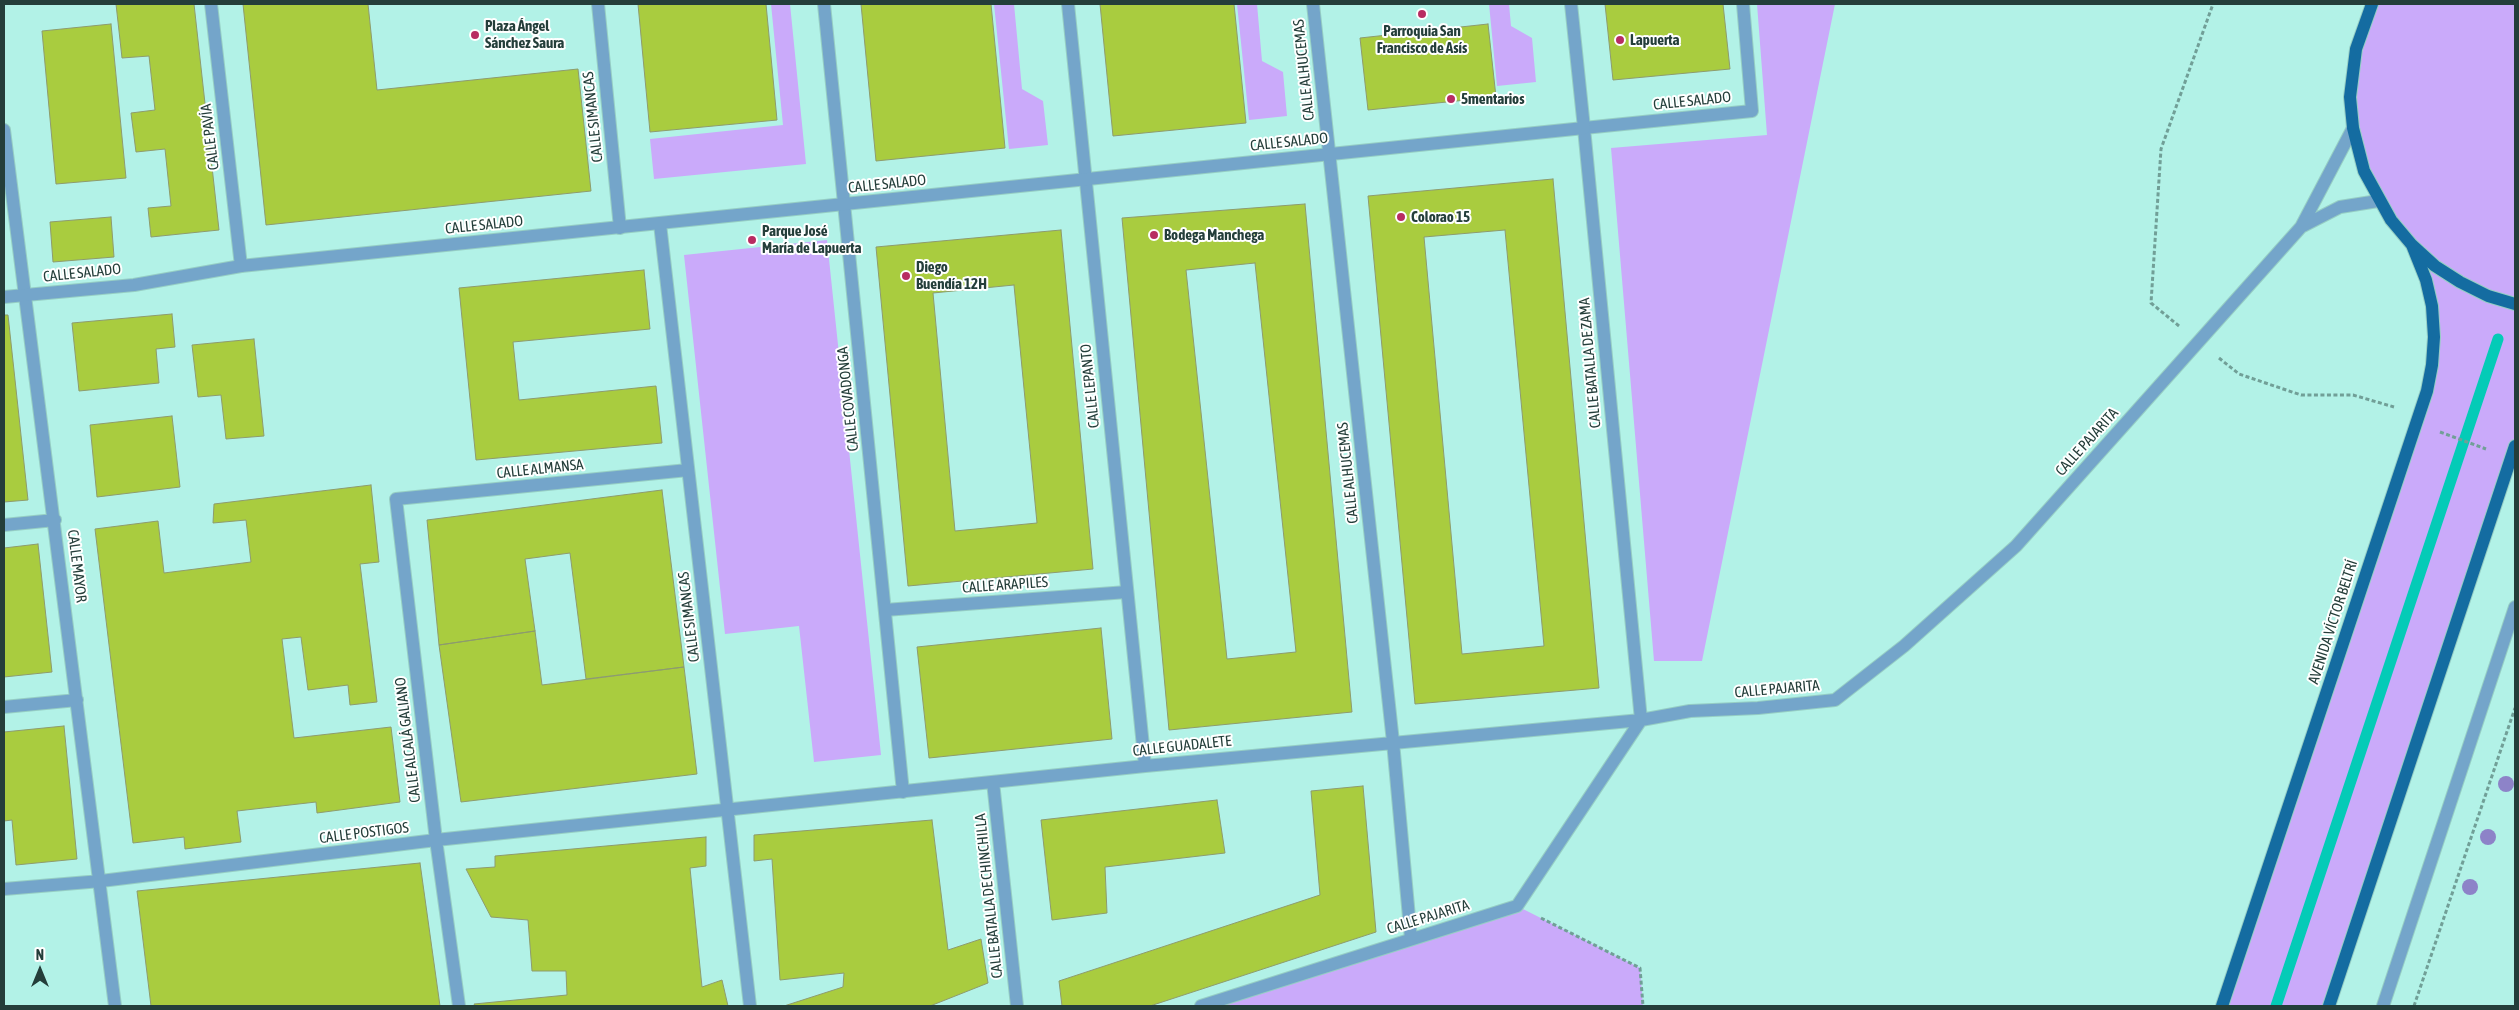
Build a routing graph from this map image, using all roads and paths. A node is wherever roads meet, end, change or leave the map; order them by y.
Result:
1 (211, 4) edge
2 (598, 4) edge
3 (824, 4) edge
4 (1068, 4) edge
5 (1313, 4) edge
6 (1571, 4) edge
7 (1743, 4) edge
8 (2213, 4) edge
9 (2372, 4) edge
10 (1584, 128) junction
11 (2353, 128) junction
12 (4, 130) edge
13 (1330, 155) junction
14 (1085, 180) junction
15 (2378, 201) junction
16 (845, 205) junction
17 (660, 224) junction
18 (2301, 227) junction
19 (620, 228) junction
20 (2412, 245) junction
21 (241, 266) junction
22 (25, 295) junction
23 (4, 297) edge
24 (2515, 304) edge
25 (2180, 327) dead end
26 (2217, 356) dead end
27 (2416, 424) junction
28 (2513, 452) edge
29 (688, 470) junction
30 (396, 499) joint
31 (54, 520) junction
32 (4, 525) edge
33 (1128, 592) junction
34 (2515, 607) edge
35 (885, 610) junction
36 (77, 700) junction
37 (4, 707) edge
38 (2515, 708) edge
39 (1641, 720) junction
40 (1394, 742) junction
41 (1145, 766) junction
42 (993, 782) junction
43 (904, 792) junction
44 (728, 810) junction
45 (436, 840) junction
46 (100, 881) junction
47 (4, 889) edge
48 (1517, 906) junction
49 (1411, 939) junction
50 (115, 1006) edge
51 (459, 1006) edge
52 (750, 1006) edge
53 (1017, 1006) edge
54 (1202, 1006) edge
55 (1643, 1006) edge
56 (2222, 1006) edge
57 (2329, 1006) edge
58 (2382, 1006) edge
59 (2414, 1006) edge

1 - 21 street, CALLE PAVÍA
2 - 19 street, CALLE SIMANCAS
3 - 16 street, CALLE COVADONGA
4 - 14 street, CALLE LEPANTO
5 - 13 street, CALLE ALHUCEMAS
6 - 10 street, CALLE BATALLA DE ZAMA
7 - 10 street, CALLE SALADO
8 - 25 path
9 - 11 main road
10 - 13 street, CALLE SALADO
10 - 39 street, CALLE BATALLA DE ZAMA
11 - 15 main road
11 - 18 street
12 - 22 street, CALLE MAYOR
13 - 14 street, CALLE SALADO
13 - 40 street, CALLE ALHUCEMAS
14 - 16 street, CALLE SALADO
14 - 33 street, CALLE LEPANTO
15 - 18 street
15 - 20 main road
16 - 17 street, CALLE SALADO
16 - 35 street, CALLE COVADONGA
17 - 19 street, CALLE SALADO
17 - 29 street, CALLE SIMANCAS
18 - 39 street, CALLE PAJARITA
19 - 21 street, CALLE SALADO
20 - 24 main road
20 - 27 main road, AVENIDA VÍCTOR BELTRÍ
21 - 22 street, CALLE SALADO
22 - 23 street, CALLE SALADO
22 - 31 street, CALLE MAYOR
26 - 27 path
27 - 28 path
27 - 56 main road, AVENIDA VÍCTOR BELTRÍ
28 - 57 main road
29 - 30 street, CALLE ALMANSA
29 - 44 street, CALLE SIMANCAS
30 - 45 street, CALLE ALCALÁ GALIANO
31 - 32 street
31 - 36 street, CALLE MAYOR
33 - 35 street, CALLE ARAPILES
33 - 41 street, CALLE LEPANTO
34 - 58 street
35 - 43 street, CALLE COVADONGA
36 - 37 street
36 - 46 street, CALLE MAYOR
38 - 59 path
39 - 40 street, CALLE GUADALETE
39 - 48 street
40 - 41 street, CALLE GUADALETE
40 - 49 street, CALLE ALHUCEMAS
41 - 42 street, CALLE GUADALETE
42 - 43 street, CALLE GUADALETE
42 - 53 street, CALLE BATALLA DE CHINCHILLA
43 - 44 street, CALLE GUADALETE
44 - 45 street, CALLE POSTIGOS
44 - 52 street, CALLE SIMANCAS
45 - 46 street, CALLE POSTIGOS
45 - 51 street, CALLE ALCALÁ GALIANO
46 - 47 street, CALLE POSTIGOS
46 - 50 street, CALLE MAYOR
48 - 49 street, CALLE PAJARITA
48 - 55 path
49 - 54 street, CALLE PAJARITA

